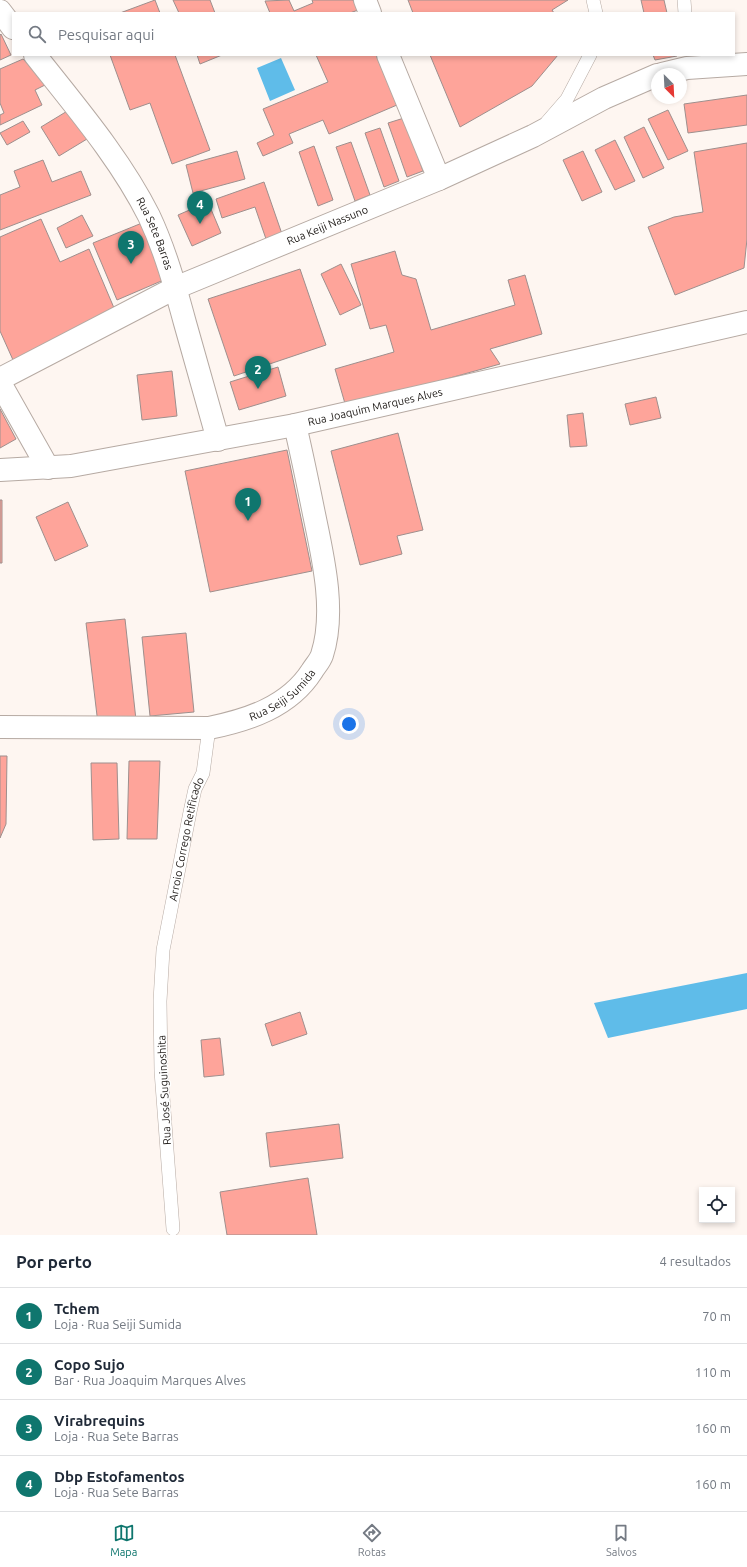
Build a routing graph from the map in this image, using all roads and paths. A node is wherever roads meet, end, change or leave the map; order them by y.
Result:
1 (365, 0) edge
2 (593, 0) edge
3 (684, 0) edge
4 (0, 11) edge
5 (370, 12) edge
6 (596, 12) edge
7 (685, 12) edge
8 (12, 27) edge
9 (36, 56) edge
10 (388, 56) edge
11 (589, 56) edge
12 (687, 61) edge
13 (747, 64) edge
14 (674, 68) edge
15 (651, 78) edge
16 (533, 136) junction
17 (439, 179) junction
18 (175, 288) junction
19 (747, 322) edge
20 (0, 380) edge
21 (0, 383) edge
22 (295, 425) junction
23 (218, 440) junction
24 (48, 468) junction
25 (0, 470) edge
26 (0, 727) edge
27 (209, 728) junction
28 (163, 950) joint
29 (173, 1230) dead end

1 - 5 street
2 - 6 lane
3 - 7 lane
4 - 8 street
9 - 18 street, Rua Sete Barras
10 - 17 street
11 - 16 lane
12 - 13 street
12 - 14 street
15 - 16 street, Rua Keiji Nassuno
16 - 17 street, Rua Keiji Nassuno
17 - 18 street, Rua Keiji Nassuno
18 - 20 street, Rua Keiji Nassuno
18 - 23 street, Rua Sete Barras
19 - 22 street, Rua Joaquim Marques Alves
21 - 24 street
22 - 23 street, Rua Joaquim Marques Alves
22 - 27 street, Rua Seiji Sumida
23 - 24 street, Rua Joaquim Marques Alves
24 - 25 street, Rua Joaquim Marques Alves
26 - 27 street, Rua Seiji Sumida
27 - 28 lane, Arroio Corrego Retificado
28 - 29 lane, Rua José Suguinoshita

